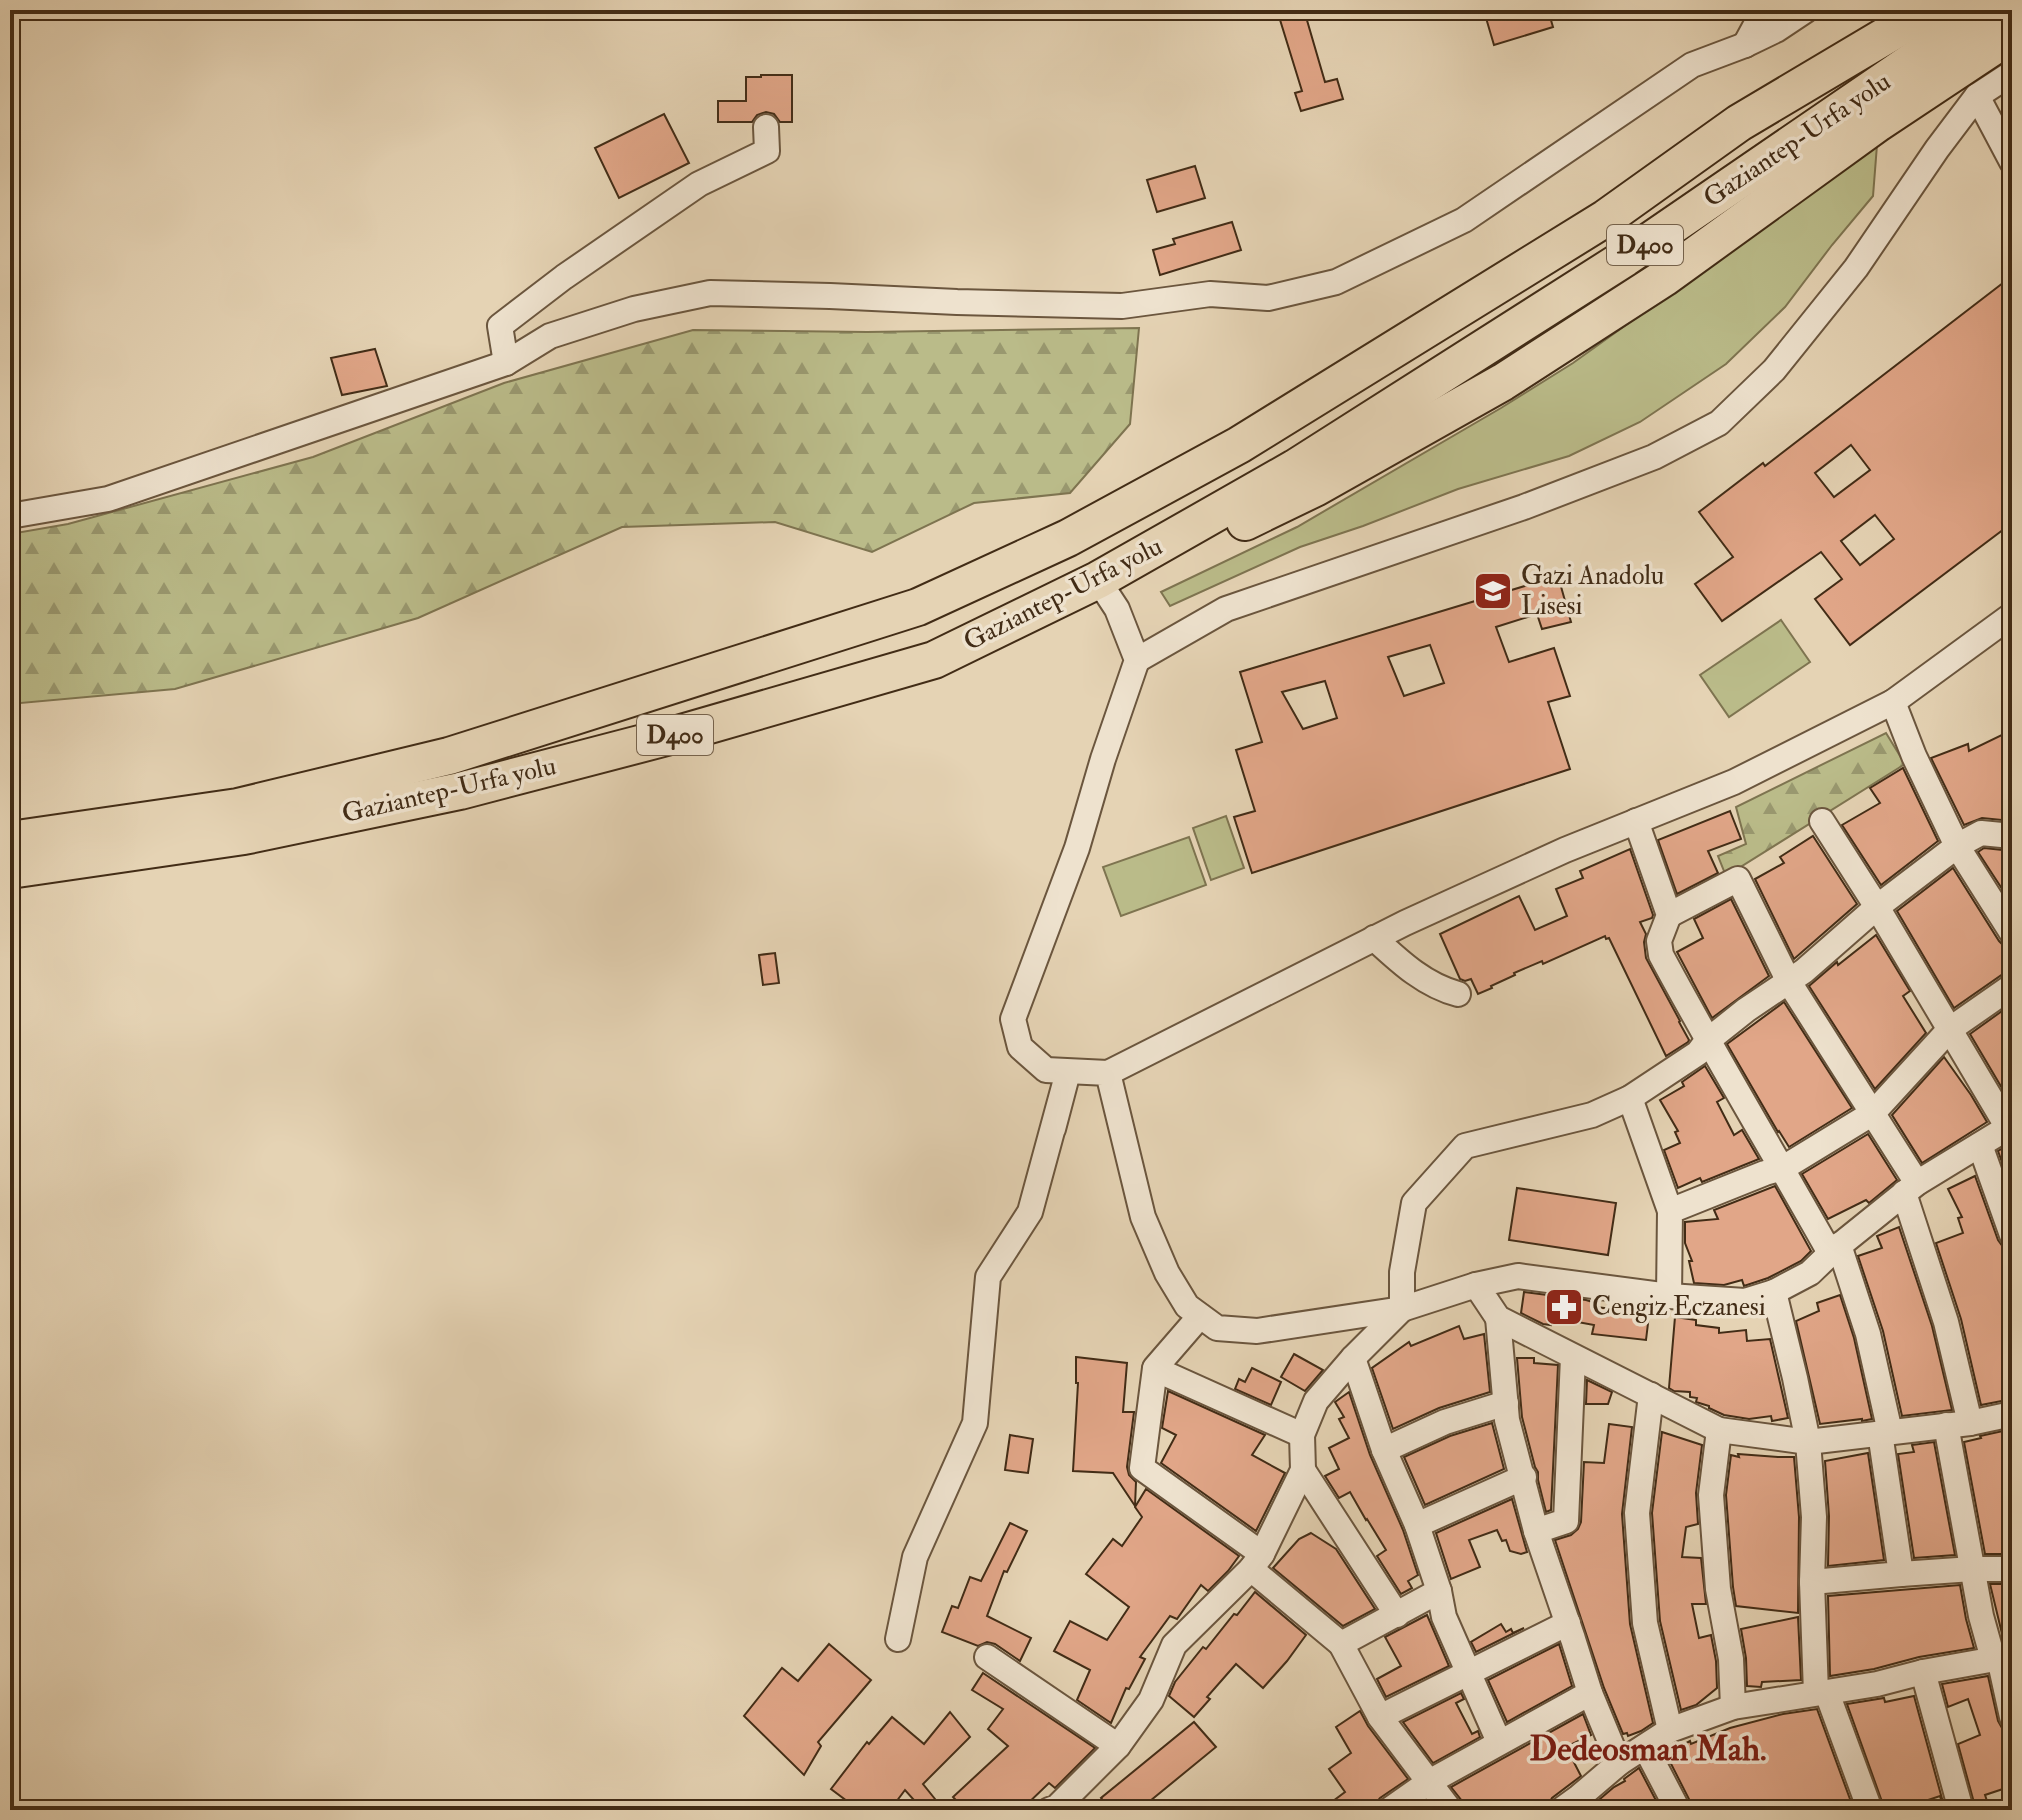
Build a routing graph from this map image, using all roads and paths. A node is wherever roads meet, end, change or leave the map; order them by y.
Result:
1 (1764, 10) edge
2 (1806, 10) edge
3 (1890, 10) edge
4 (1929, 10) edge
5 (1987, 10) edge
6 (2012, 34) edge
7 (1745, 45) junction
8 (2012, 73) edge
9 (1977, 96) junction
10 (1739, 123) junction
11 (766, 127) dead end
12 (2011, 157) edge
13 (506, 363) junction
14 (10, 516) edge
15 (1098, 580) junction
16 (2012, 615) edge
17 (1137, 660) junction
18 (1893, 702) junction
19 (1636, 821) junction
20 (1822, 821) dead end
21 (2012, 836) edge
22 (10, 840) edge
23 (1957, 846) junction
24 (10, 870) edge
25 (1877, 907) junction
26 (1669, 915) junction
27 (2012, 933) edge
28 (1374, 938) junction
29 (1789, 982) junction
30 (2012, 986) edge
31 (1458, 994) dead end
32 (1949, 1030) junction
33 (1707, 1041) junction
34 (1068, 1072) junction
35 (1108, 1073) junction
36 (1630, 1098) junction
37 (1873, 1113) junction
38 (2009, 1126) edge
39 (1053, 1129) dead end
40 (1980, 1145) junction
41 (1783, 1168) junction
42 (1911, 1188) junction
43 (1670, 1211) junction
44 (2012, 1235) edge
45 (1835, 1249) junction
46 (1476, 1285) junction
47 (1774, 1292) junction
48 (1669, 1296) junction
49 (1402, 1309) junction
50 (1200, 1316) junction
51 (1498, 1318) junction
52 (1573, 1357) junction
53 (1353, 1358) junction
54 (1155, 1369) junction
55 (1651, 1395) junction
56 (1506, 1403) junction
57 (2012, 1414) edge
58 (1958, 1424) junction
59 (1719, 1430) junction
60 (1885, 1433) junction
61 (1302, 1435) junction
62 (1808, 1442) junction
63 (1384, 1450) junction
64 (1303, 1470) junction
65 (1524, 1477) junction
66 (1417, 1525) junction
67 (1536, 1531) junction
68 (1256, 1562) junction
69 (1972, 1569) junction
70 (2012, 1569) edge
71 (1901, 1574) junction
72 (1812, 1582) junction
73 (1439, 1591) junction
74 (1397, 1615) junction
75 (1568, 1623) junction
76 (898, 1639) dead end
77 (1341, 1644) junction
78 (987, 1657) dead end
79 (2001, 1658) edge
80 (1923, 1672) junction
81 (1470, 1673) junction
82 (1590, 1693) junction
83 (1822, 1693) junction
84 (1733, 1707) junction
85 (1380, 1717) junction
86 (2012, 1717) edge
87 (1670, 1730) junction
88 (1499, 1742) junction
89 (1118, 1746) junction
90 (1645, 1747) junction
91 (1619, 1763) junction
92 (1429, 1782) junction
93 (1576, 1806) edge
94 (1049, 1810) edge
95 (1389, 1810) edge
96 (1450, 1810) edge
97 (1678, 1810) edge
98 (1870, 1810) edge
99 (1961, 1810) edge

1 - 7 street
2 - 7 street
3 - 10 highway
4 - 10 highway, Gaziantep-Urfa yolu / D400
5 - 15 highway, Gaziantep-Urfa yolu / D400
6 - 15 highway
7 - 13 street
8 - 9 street
9 - 12 street
9 - 17 street
10 - 22 highway, Gaziantep-Urfa yolu / D400
11 - 13 street
13 - 14 street
15 - 17 street
15 - 24 highway, Gaziantep-Urfa yolu / D400
16 - 18 street
17 - 34 street
18 - 19 street
18 - 23 street
19 - 26 street
19 - 28 street
20 - 25 street
21 - 23 street
23 - 25 street
23 - 27 street
25 - 29 street
25 - 32 street
26 - 29 street
26 - 33 street
28 - 31 street
28 - 35 street
29 - 33 street
29 - 37 street
30 - 32 street
32 - 37 street
32 - 38 street
33 - 36 street
33 - 41 street
34 - 35 street
34 - 39 street
34 - 76 street
35 - 50 street
36 - 43 street
36 - 49 street
37 - 41 street
37 - 42 street
38 - 40 street
40 - 42 street
40 - 44 street
41 - 43 street
41 - 45 street
42 - 45 street
42 - 58 street
43 - 48 street
45 - 47 street
45 - 60 street
46 - 48 street
46 - 49 street
46 - 51 street
47 - 48 street
47 - 62 street
49 - 50 street
49 - 53 street
50 - 54 street
51 - 52 street
51 - 56 street
52 - 55 street
52 - 67 street
53 - 61 street
53 - 63 street
54 - 61 street
54 - 68 street
55 - 59 street
55 - 87 street
56 - 63 street
56 - 65 street
57 - 58 street
58 - 60 street
58 - 69 street
59 - 62 street
59 - 84 street
60 - 62 street
60 - 71 street
61 - 64 street
62 - 72 street
63 - 66 street
64 - 68 street
64 - 74 street
65 - 66 street
65 - 67 street
66 - 73 street
67 - 75 street
68 - 77 street
68 - 89 street
69 - 70 street
69 - 71 street
69 - 79 street
71 - 72 street
72 - 83 street
73 - 74 street
73 - 81 street
74 - 77 street
75 - 81 street
75 - 82 street
77 - 85 street
78 - 89 street
79 - 80 street
79 - 86 street
80 - 83 street
80 - 99 street
81 - 85 street
81 - 88 street
82 - 88 street
82 - 91 street
83 - 84 street
83 - 98 street
84 - 87 street
85 - 92 street
87 - 90 street
88 - 92 street
89 - 94 street
90 - 91 street
90 - 97 street
91 - 93 street
92 - 95 street
92 - 96 street

